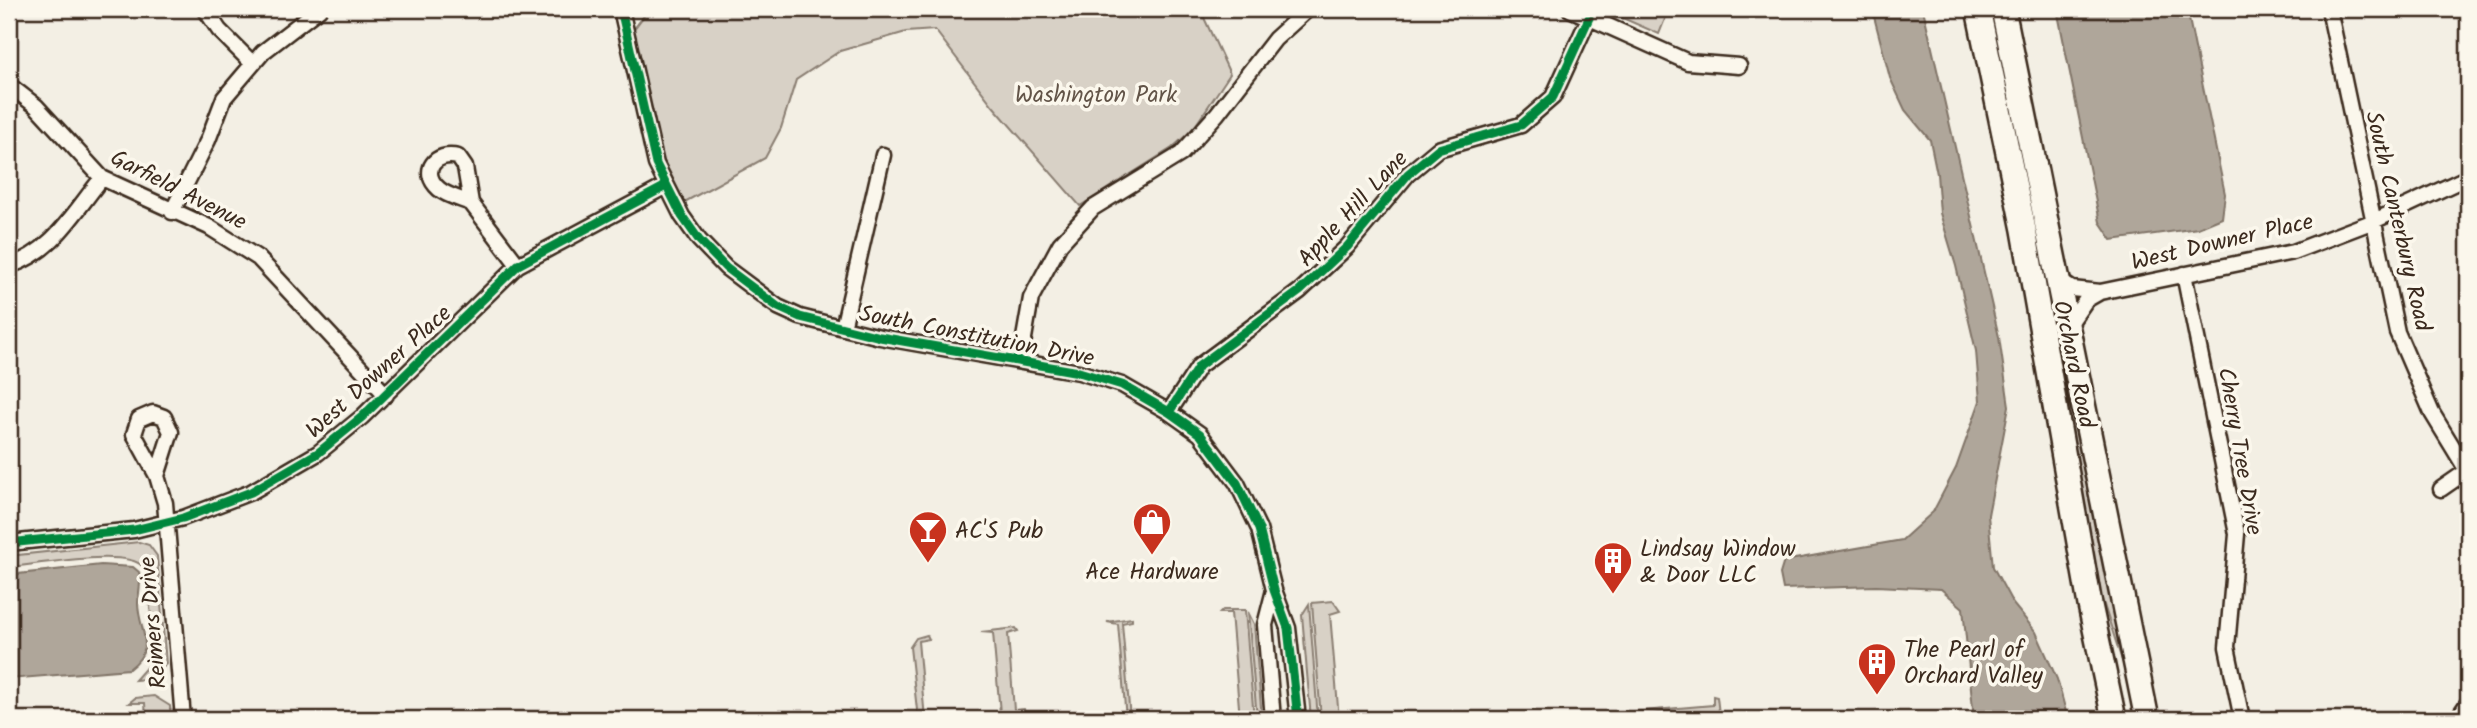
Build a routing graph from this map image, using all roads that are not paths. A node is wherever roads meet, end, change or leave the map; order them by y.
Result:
1 (205, 9) edge
2 (319, 9) edge
3 (621, 9) edge
4 (1308, 9) edge
5 (1570, 9) edge
6 (1978, 9) edge
7 (2003, 9) edge
8 (2329, 9) edge
9 (1589, 18) junction
10 (253, 64) junction
11 (1739, 66) dead end
12 (9, 85) edge
13 (883, 155) dead end
14 (2468, 177) edge
15 (102, 178) junction
16 (666, 186) junction
17 (471, 203) dead end
18 (172, 212) junction
19 (2374, 221) junction
20 (518, 265) junction
21 (9, 266) edge
22 (2184, 274) junction
23 (2057, 279) junction
24 (2100, 292) junction
25 (2068, 326) junction
26 (843, 328) junction
27 (1020, 361) junction
28 (387, 395) junction
29 (1169, 412) junction
30 (2468, 472) edge
31 (157, 476) dead end
32 (2441, 489) dead end
33 (166, 524) junction
34 (9, 543) edge
35 (1274, 590) junction
36 (2468, 703) edge
37 (183, 719) edge
38 (1273, 719) edge
39 (1298, 719) edge
40 (2114, 719) edge
41 (2147, 719) edge
42 (2242, 719) edge
43 (2457, 719) edge

1 - 10 street
2 - 10 street
3 - 16 street, South Constitution Drive
4 - 27 street
5 - 9 street
6 - 40 main road, Orchard Road
7 - 23 main road, Orchard Road
8 - 19 street, South Canterbury Road
9 - 11 street
9 - 29 street, Apple Hill Lane
10 - 18 street
12 - 15 street, Garfield Avenue
13 - 26 street
14 - 19 street, West Downer Place
15 - 18 street, Garfield Avenue
15 - 21 street
16 - 20 street, West Downer Place
16 - 26 street, South Constitution Drive
17 - 20 street
18 - 28 street, Garfield Avenue
19 - 22 street, West Downer Place
19 - 30 street, South Canterbury Road
20 - 28 street, West Downer Place
22 - 24 street, West Downer Place
22 - 42 street, Cherry Tree Drive
23 - 24 street, West Downer Place
23 - 25 main road, Orchard Road
24 - 25 street
25 - 41 main road, Orchard Road
26 - 27 street, South Constitution Drive
27 - 29 street, South Constitution Drive
28 - 33 street, West Downer Place
29 - 35 street, South Constitution Drive
30 - 32 street
31 - 33 street, Reimers Drive
33 - 34 street, West Downer Place
33 - 37 street, Reimers Drive
35 - 38 street, South Constitution Drive
35 - 39 street, South Constitution Drive
36 - 43 street

